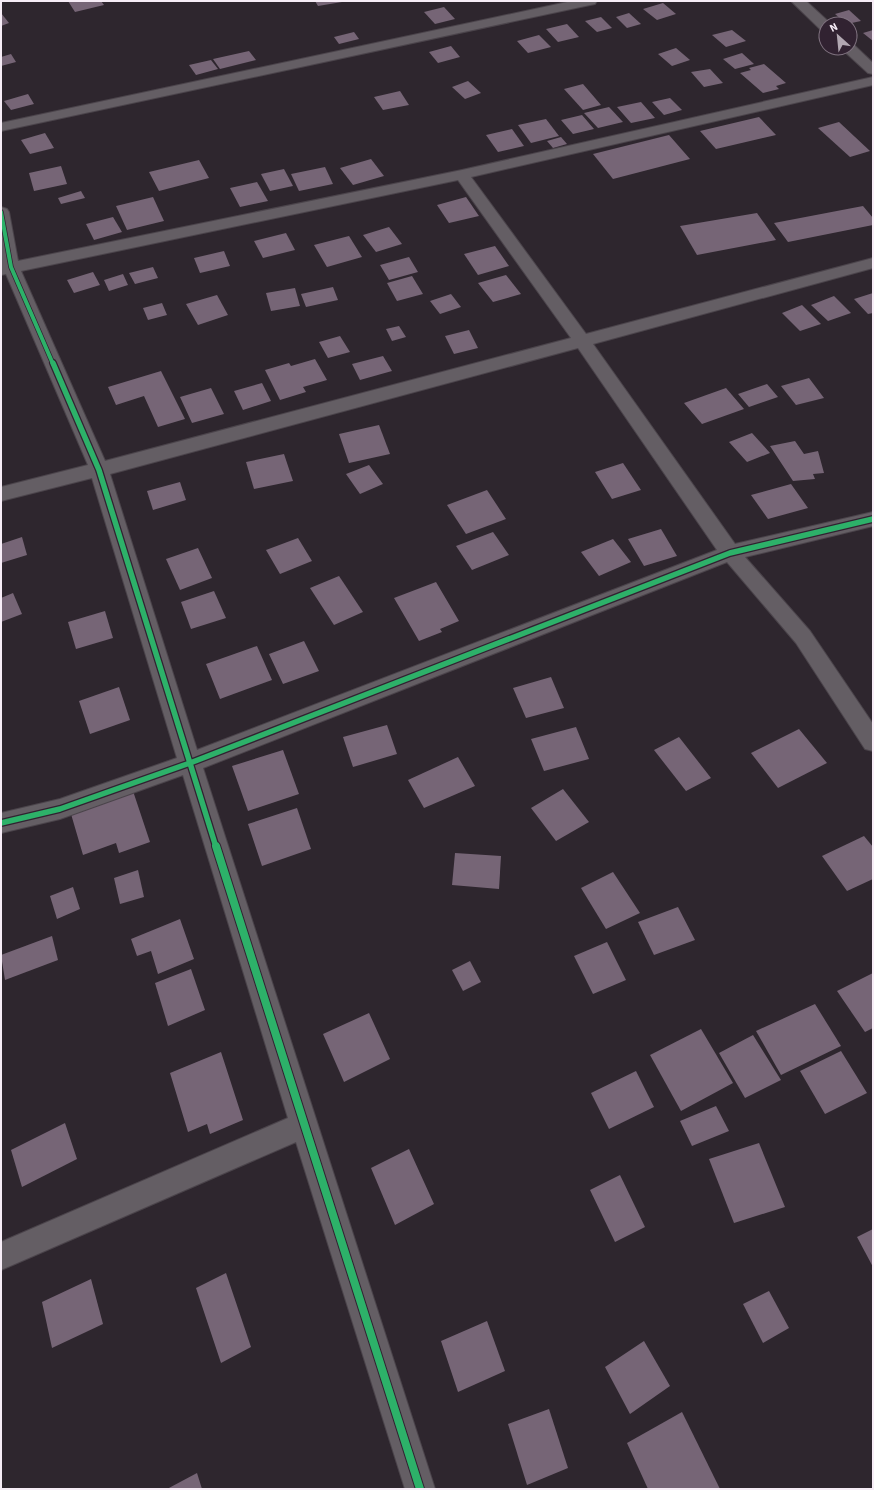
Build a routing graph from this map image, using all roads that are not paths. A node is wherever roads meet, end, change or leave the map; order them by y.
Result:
1 (590, 1) edge
2 (798, 1) edge
3 (818, 20) edge
4 (858, 56) edge
5 (873, 70) edge
6 (873, 81) edge
7 (1, 127) edge
8 (462, 175) junction
9 (1, 212) edge
10 (873, 263) edge
11 (6, 269) edge
12 (583, 342) junction
13 (99, 470) junction
14 (1, 494) edge
15 (873, 519) edge
16 (730, 553) junction
17 (873, 742) edge
18 (190, 763) junction
19 (1, 824) edge
20 (304, 1125) junction
21 (1, 1256) edge
22 (420, 1489) edge

1 - 7 street
2 - 3 street
4 - 5 street
6 - 8 street
8 - 11 street
8 - 12 street
9 - 11 street
10 - 12 street
11 - 13 street
12 - 13 street
12 - 16 street
13 - 14 street
13 - 18 street
15 - 16 street
16 - 17 street
16 - 18 street
18 - 19 street
18 - 20 street
20 - 21 street
20 - 22 street

